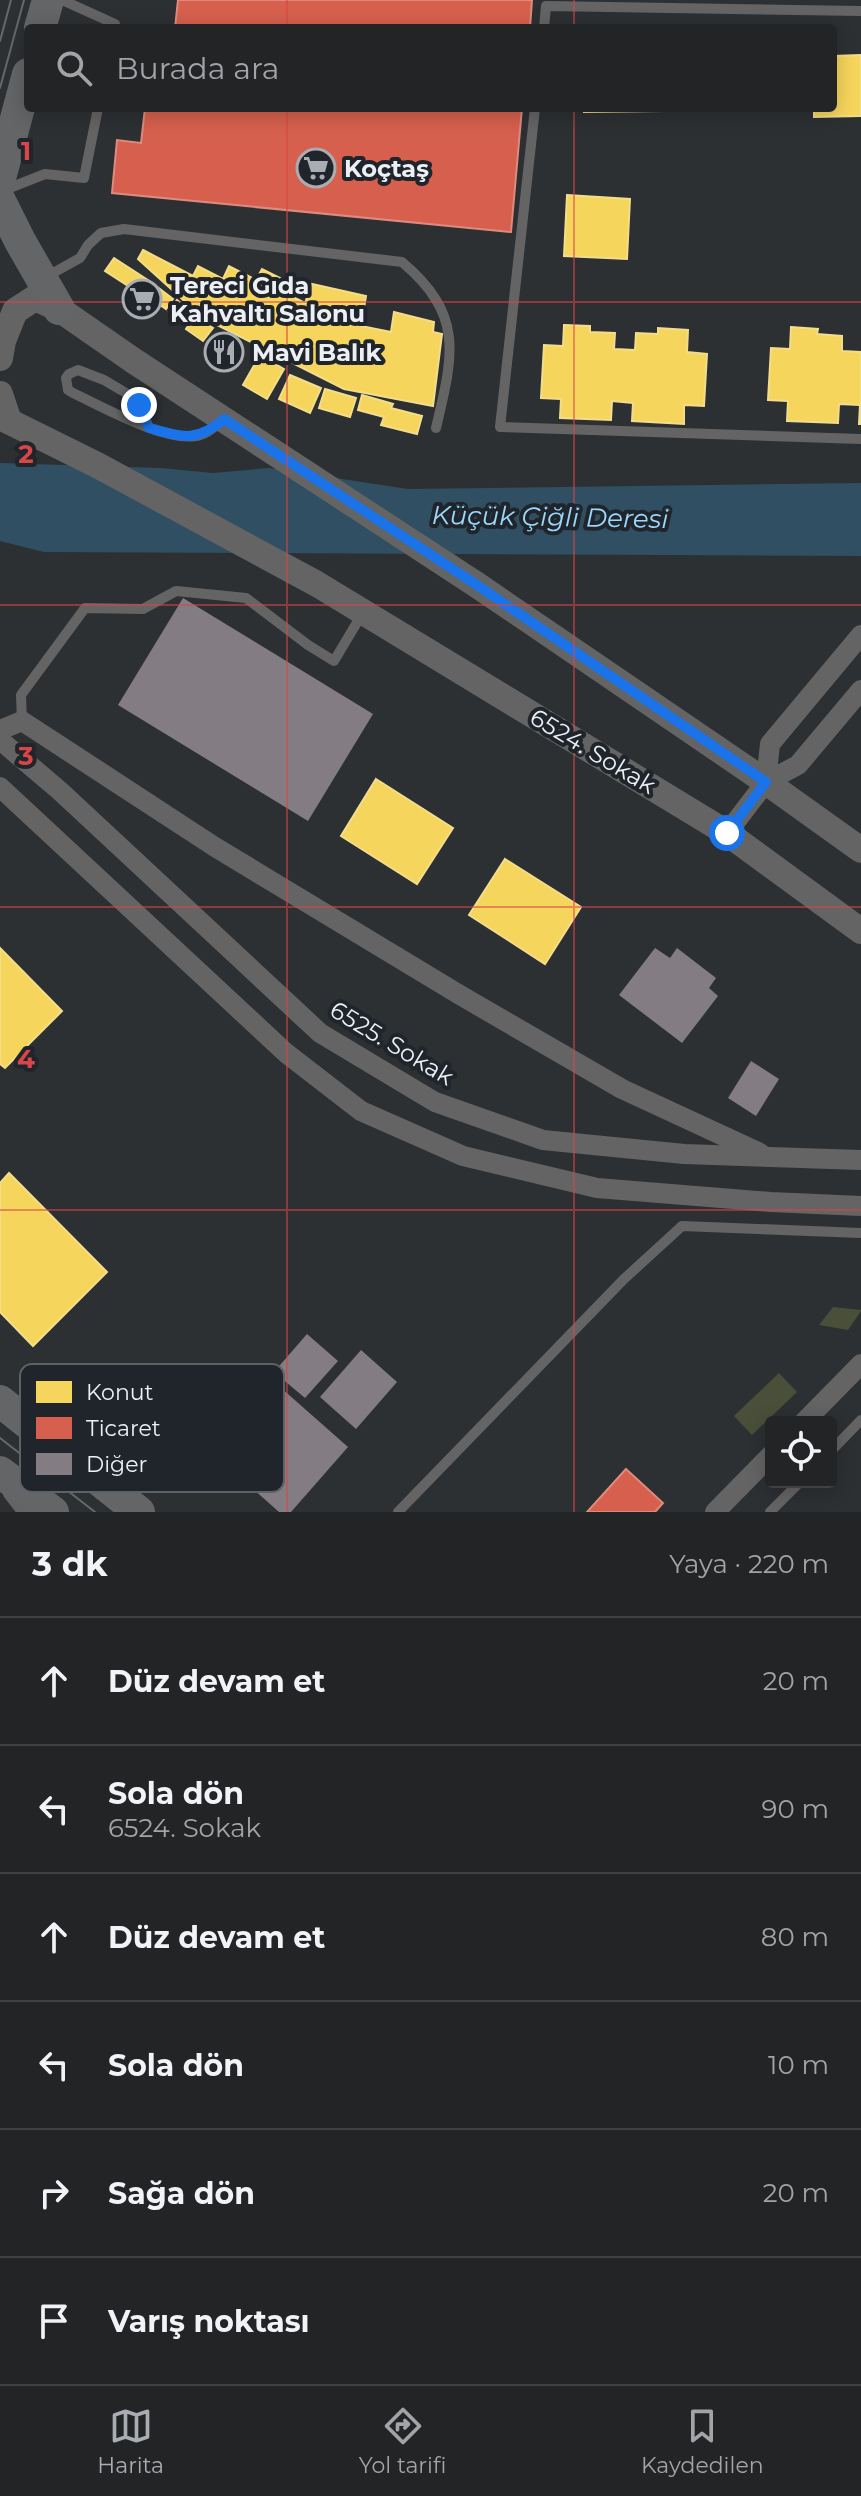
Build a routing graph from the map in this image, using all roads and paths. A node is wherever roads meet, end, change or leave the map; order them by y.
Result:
1 (48, 0) edge
2 (62, 0) edge
3 (861, 11) edge
4 (41, 24) edge
5 (115, 24) edge
6 (544, 24) edge
7 (24, 89) edge
8 (97, 112) edge
9 (535, 112) edge
10 (0, 178) edge
11 (0, 191) edge
12 (0, 201) edge
13 (43, 279) junction
14 (59, 309) junction
15 (0, 358) edge
16 (0, 394) edge
17 (5, 419) edge
18 (224, 419) junction
19 (149, 428) junction
20 (436, 428) dead end
21 (861, 439) edge
22 (363, 612) junction
23 (861, 635) edge
24 (861, 690) edge
25 (22, 721) junction
26 (0, 730) edge
27 (0, 740) edge
28 (766, 782) junction
29 (0, 787) edge
30 (727, 833) junction
31 (861, 850) edge
32 (861, 931) edge
33 (767, 1157) junction
34 (861, 1160) edge
35 (861, 1206) edge
36 (861, 1233) edge
37 (861, 1364) edge
38 (0, 1401) edge
39 (810, 1416) edge
40 (20, 1417) edge
41 (861, 1420) edge
42 (837, 1445) edge
43 (765, 1461) edge
44 (0, 1472) edge
45 (0, 1482) edge
46 (20, 1487) edge
47 (794, 1488) edge
48 (26, 1492) edge
49 (114, 1492) edge
50 (22, 1512) edge
51 (53, 1512) edge
52 (139, 1512) edge
53 (398, 1512) edge
54 (715, 1512) edge
55 (770, 1512) edge

1 - 4 main road
2 - 5 lane
3 - 6 lane
7 - 10 main road
8 - 11 lane
9 - 21 lane
12 - 13 main road
13 - 14 main road
13 - 20 lane
14 - 15 street
14 - 18 street
16 - 17 street
17 - 22 street, 6524. Sokak
18 - 19 lane
18 - 28 street
19 - 19 lane
22 - 25 lane
22 - 30 street, 6524. Sokak
23 - 28 street
24 - 28 street
25 - 26 street
25 - 33 street
27 - 33 street, 6525. Sokak
28 - 30 street
28 - 31 street
29 - 35 street
30 - 32 street, 6524. Sokak
33 - 34 street, 6525. Sokak
36 - 53 lane
37 - 39 street
38 - 40 main road
41 - 42 lane
43 - 54 street
44 - 46 main road
45 - 50 lane
47 - 55 lane
48 - 51 main road
49 - 52 main road

